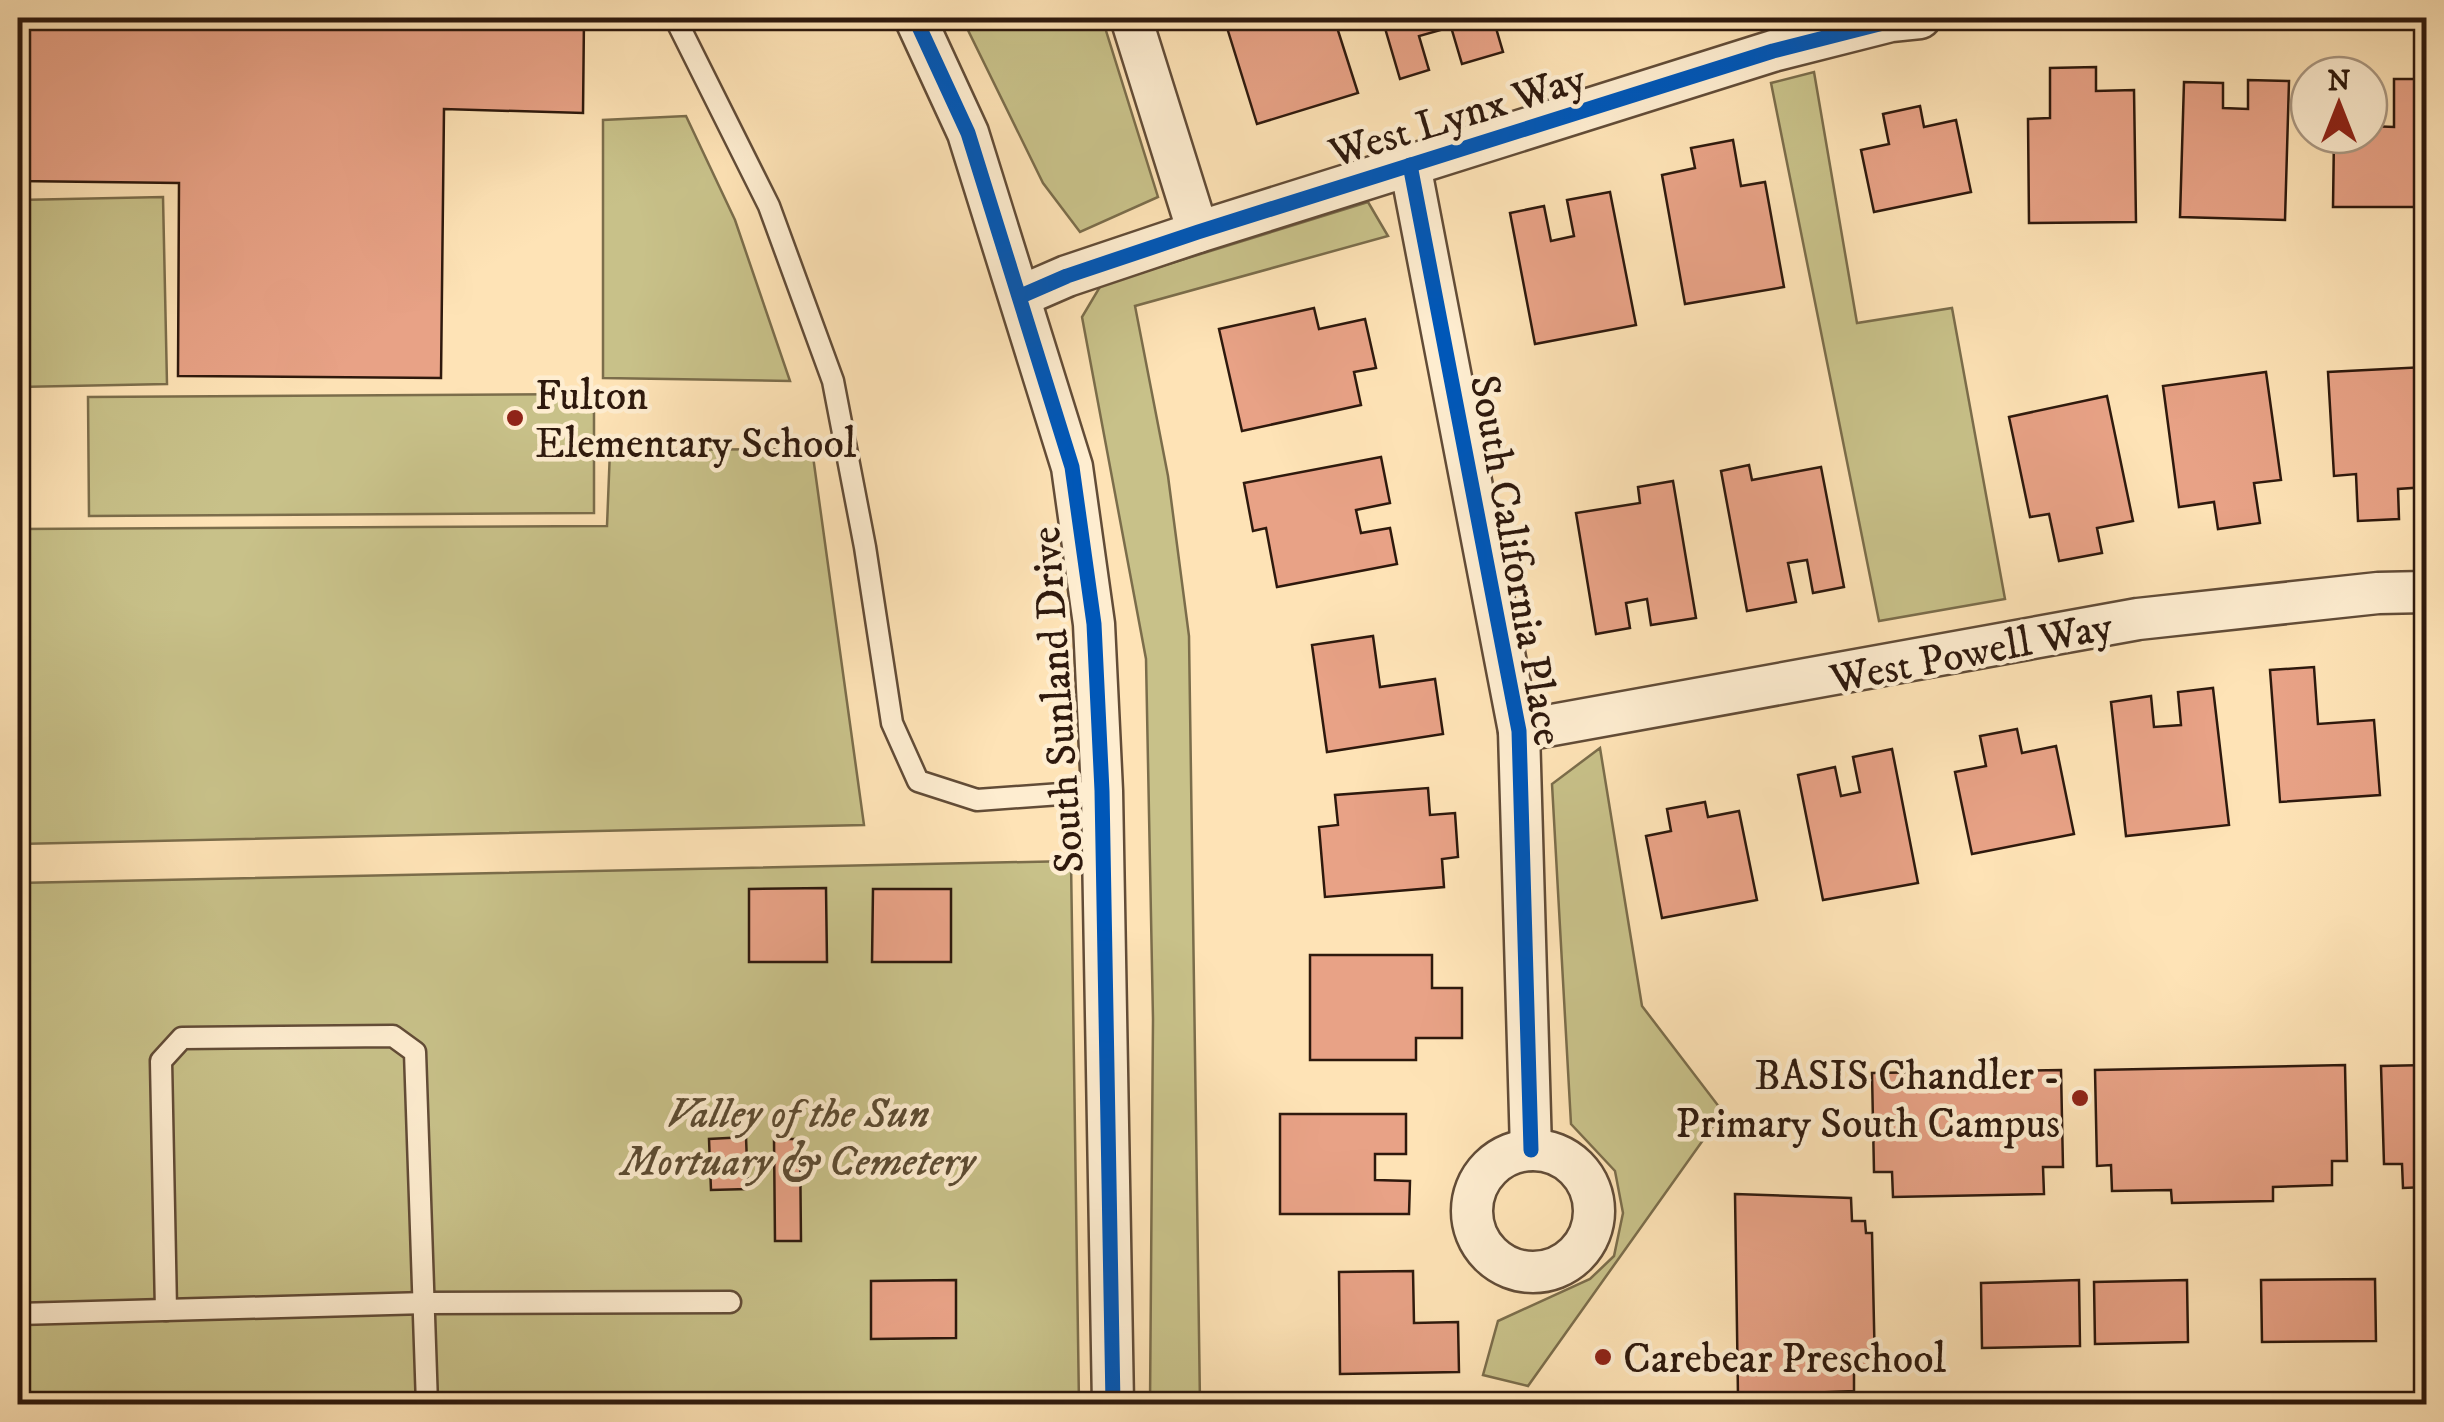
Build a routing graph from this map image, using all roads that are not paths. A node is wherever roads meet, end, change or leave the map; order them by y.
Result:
1 (675, 18) edge
2 (914, 18) edge
3 (1131, 18) edge
4 (1920, 18) edge
5 (1410, 165) junction
6 (1198, 232) junction
7 (1021, 296) junction
8 (2426, 592) edge
9 (1519, 731) junction
10 (1102, 792) junction
11 (1530, 1150) dead end
12 (730, 1302) dead end
13 (426, 1303) junction
14 (166, 1310) junction
15 (18, 1314) edge
16 (427, 1404) edge
17 (1113, 1404) edge

1 - 10 lane
2 - 7 street, South Sunland Drive
3 - 6 street
4 - 5 street, West Lynx Way
5 - 6 street, West Lynx Way
5 - 9 street, South California Place
6 - 7 street, West Lynx Way
7 - 10 street, South Sunland Drive
8 - 9 street, West Powell Way
9 - 11 street, South California Place
10 - 17 street, South Sunland Drive
12 - 13 lane
13 - 14 lane
13 - 14 lane
13 - 16 lane
14 - 15 lane

